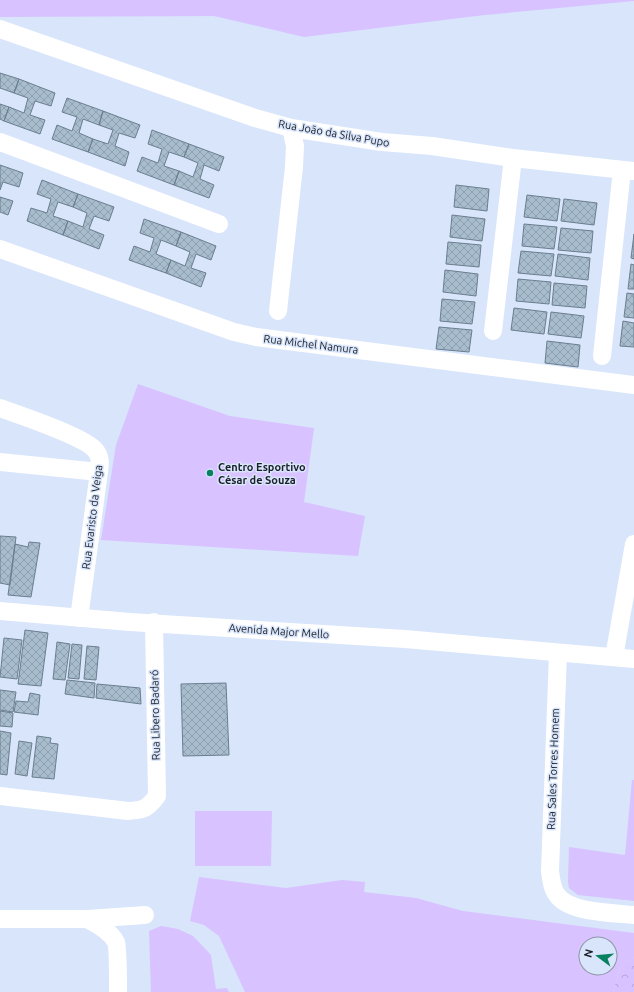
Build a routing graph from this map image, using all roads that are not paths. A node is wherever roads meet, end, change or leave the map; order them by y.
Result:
1 (0, 29) edge
2 (291, 128) junction
3 (0, 142) edge
4 (514, 158) junction
5 (628, 171) edge
6 (219, 224) dead end
7 (0, 249) edge
8 (278, 311) dead end
9 (493, 331) dead end
10 (602, 356) dead end
11 (634, 385) edge
12 (0, 408) edge
13 (0, 462) edge
14 (99, 472) junction
15 (634, 544) edge
16 (0, 611) edge
17 (79, 618) junction
18 (154, 622) junction
19 (558, 653) junction
20 (614, 657) junction
21 (634, 659) edge
22 (0, 796) edge
23 (634, 915) edge
24 (0, 919) edge
25 (86, 919) junction
26 (116, 943) junction
27 (118, 992) edge

1 - 2 street, Rua João da Silva Pupo
2 - 4 street, Rua João da Silva Pupo
2 - 8 street
3 - 6 street
4 - 5 street, Rua João da Silva Pupo
4 - 9 street
5 - 10 street
7 - 11 street, Rua Michel Namura
12 - 14 street, Rua Evaristo da Veiga
13 - 14 street
14 - 17 street, Rua Evaristo da Veiga
15 - 20 street
16 - 17 street, Avenida Major Mello
17 - 18 street, Avenida Major Mello
18 - 19 street, Avenida Major Mello
18 - 22 street, Rua Libero Badaró
19 - 20 street, Avenida Major Mello
19 - 23 street, Rua Sales Torres Homem
20 - 21 street, Avenida Major Mello
24 - 25 street
25 - 26 street
25 - 26 street
26 - 27 street

